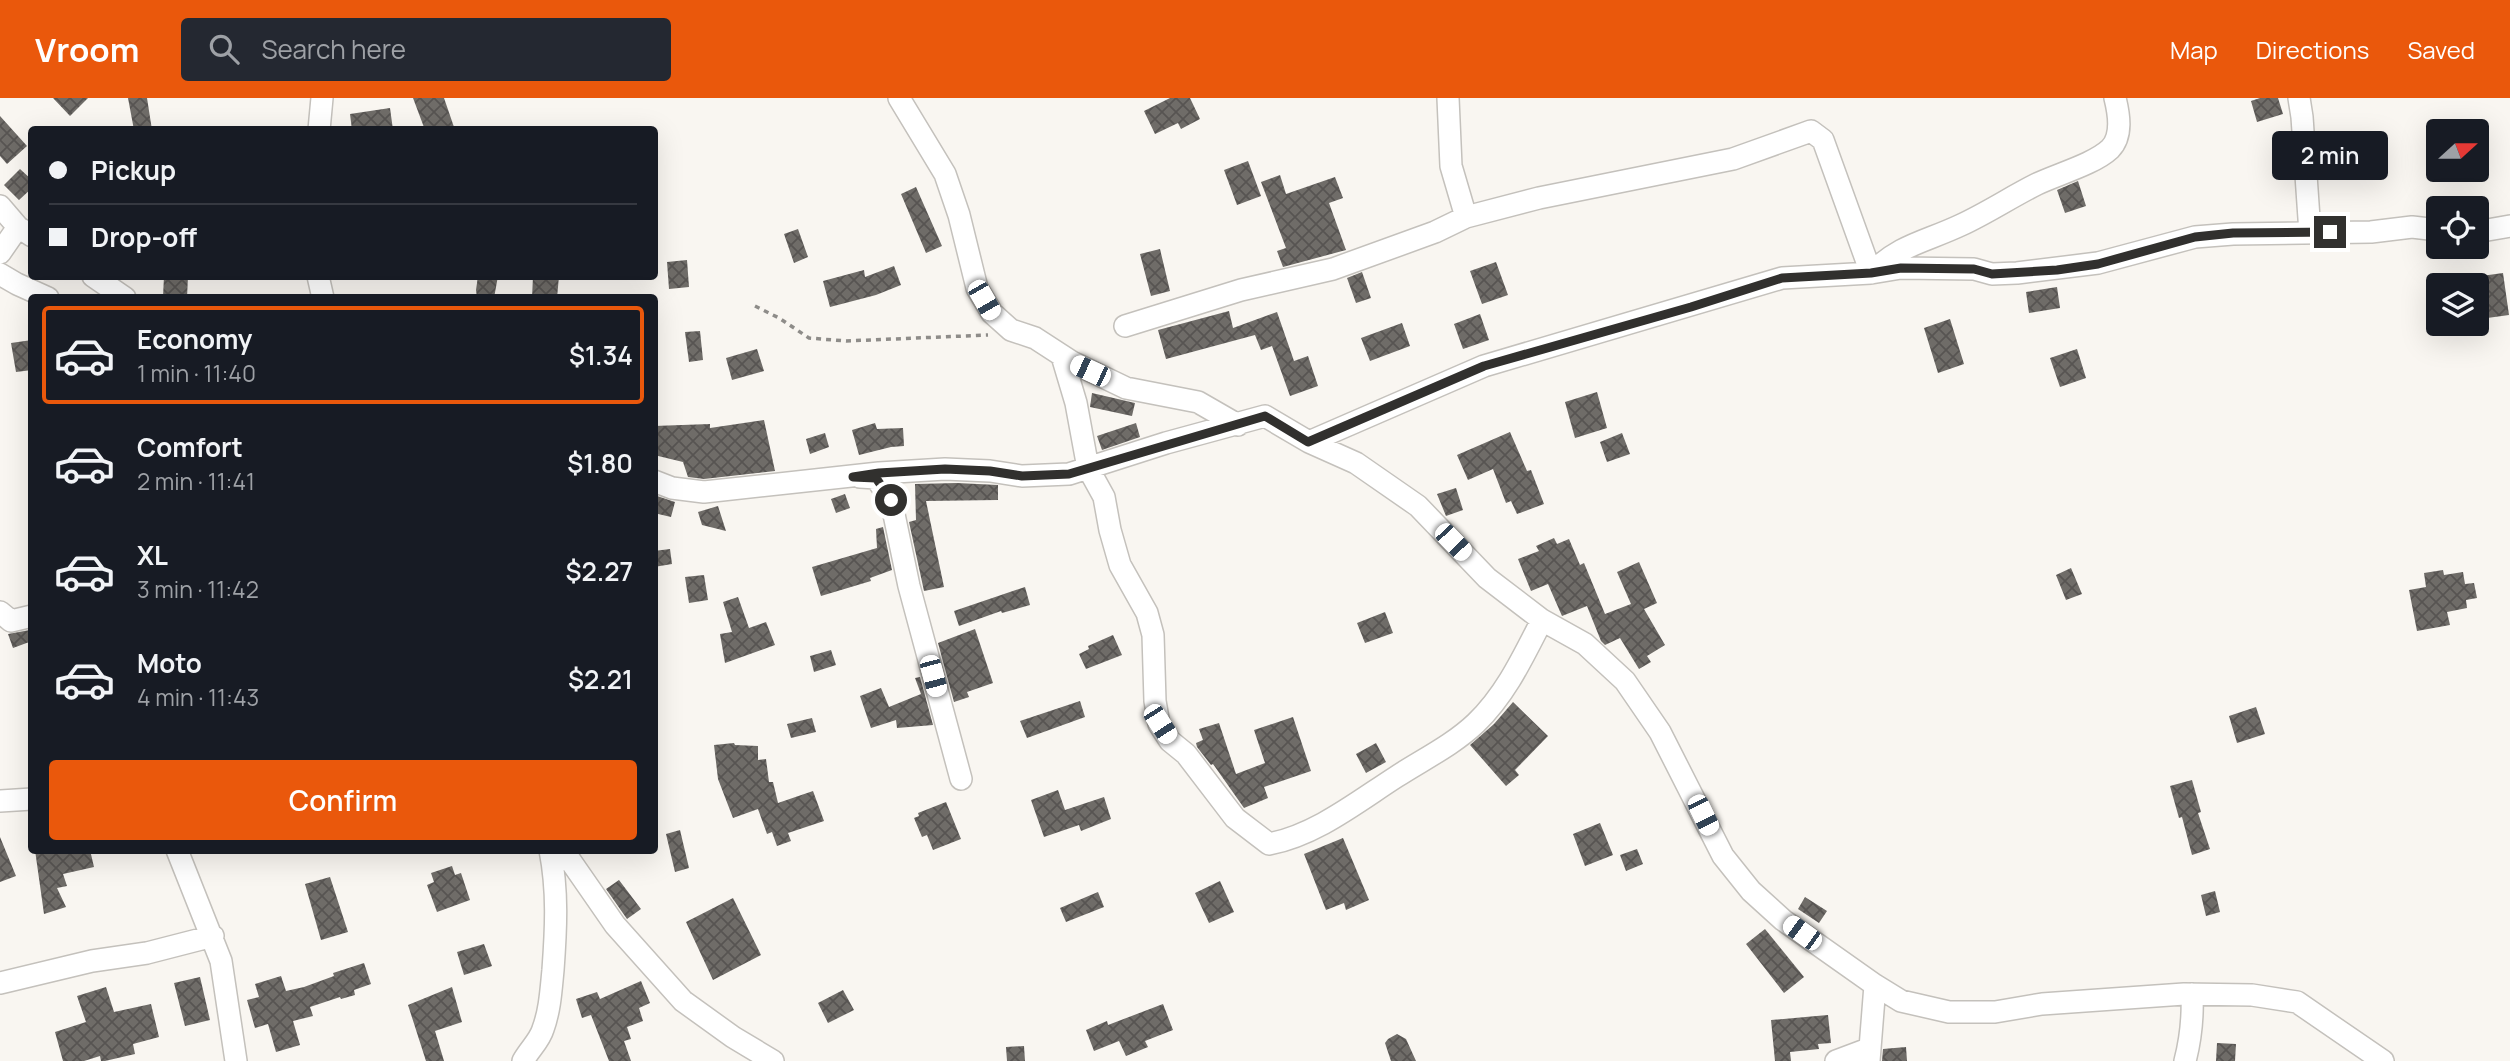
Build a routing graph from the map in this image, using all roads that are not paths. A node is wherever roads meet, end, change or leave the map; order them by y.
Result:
1 (322, 98) edge
2 (898, 98) edge
3 (1448, 98) edge
4 (2115, 98) edge
5 (2299, 98) edge
6 (319, 126) edge
7 (0, 206) edge
8 (1466, 216) junction
9 (2510, 226) edge
10 (2426, 229) edge
11 (2489, 230) edge
12 (25, 232) edge
13 (2310, 233) junction
14 (0, 253) edge
15 (1871, 273) junction
16 (8, 279) edge
17 (99, 280) edge
18 (40, 294) edge
19 (119, 294) edge
20 (28, 302) edge
21 (1125, 326) dead end
22 (1062, 356) junction
23 (1238, 425) junction
24 (1308, 442) junction
25 (1088, 468) junction
26 (853, 477) junction
27 (658, 483) edge
28 (0, 612) edge
29 (28, 617) edge
30 (1542, 620) junction
31 (961, 779) dead end
32 (28, 797) edge
33 (0, 802) edge
34 (179, 854) edge
35 (551, 854) edge
36 (566, 854) edge
37 (213, 936) junction
38 (0, 983) edge
39 (1875, 985) junction
40 (2192, 994) junction
41 (1869, 1055) edge
42 (236, 1061) edge
43 (523, 1061) edge
44 (774, 1061) edge
45 (1836, 1061) edge
46 (2185, 1061) edge
47 (2383, 1061) edge

1 - 6 street
2 - 22 street
3 - 8 street
4 - 15 street
5 - 13 street
7 - 12 street
8 - 15 street
8 - 21 street
9 - 11 street
10 - 13 street
12 - 14 street
13 - 15 street
15 - 24 street
16 - 18 street
16 - 20 street
17 - 19 street
22 - 23 street
22 - 25 street
23 - 24 street
23 - 25 street
24 - 30 street
25 - 26 street
25 - 30 street
26 - 27 street
26 - 31 street
28 - 29 street
30 - 39 street
32 - 33 street
34 - 37 street
35 - 43 street
36 - 44 street
37 - 38 street
37 - 42 street
39 - 40 street
39 - 41 street
40 - 46 street
40 - 47 street
41 - 45 street

